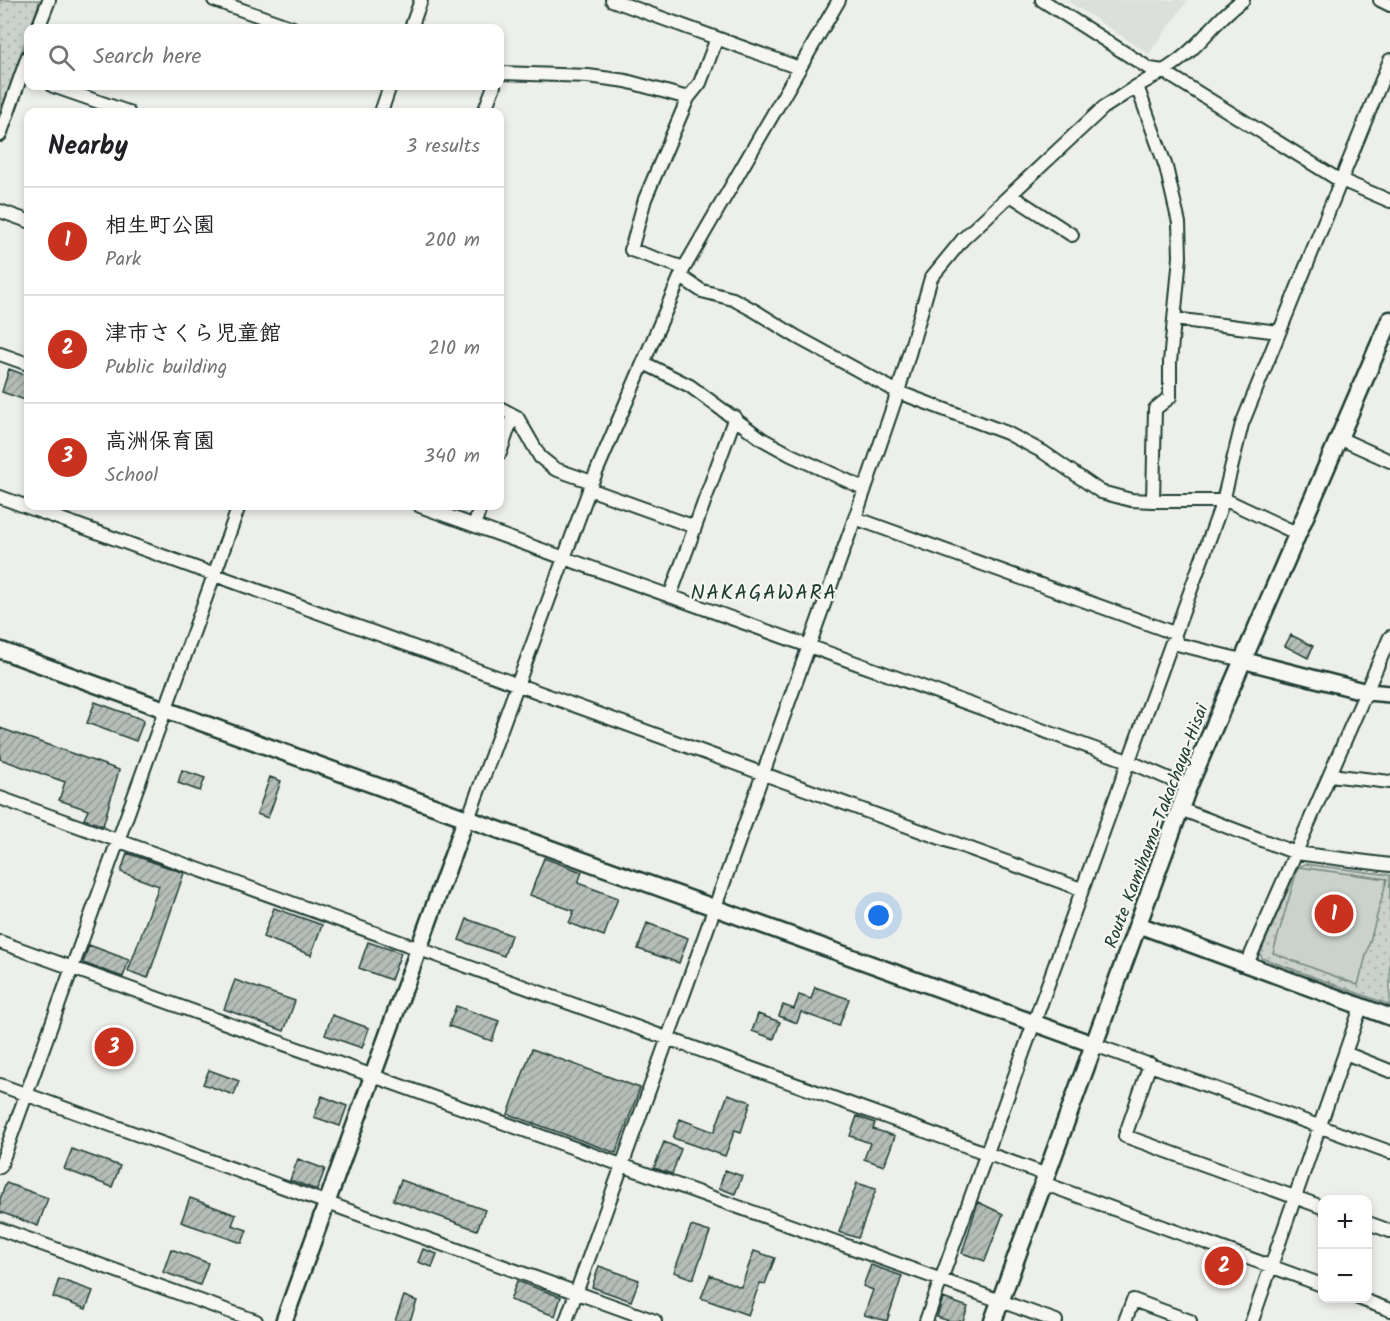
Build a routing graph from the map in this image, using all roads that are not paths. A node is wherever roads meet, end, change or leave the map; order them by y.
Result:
1 (49, 0) edge
2 (214, 0) edge
3 (421, 0) edge
4 (612, 0) edge
5 (839, 0) edge
6 (1042, 0) edge
7 (1243, 0) edge
8 (1380, 0) edge
9 (1390, 5) edge
10 (40, 24) edge
11 (282, 24) edge
12 (412, 24) edge
13 (717, 38) junction
14 (1390, 60) edge
15 (799, 68) junction
16 (1163, 71) junction
17 (504, 73) edge
18 (24, 77) edge
19 (1137, 86) junction
20 (65, 90) edge
21 (389, 90) edge
22 (492, 90) edge
23 (688, 98) junction
24 (116, 108) edge
25 (382, 108) edge
26 (486, 108) edge
27 (0, 135) edge
28 (1340, 179) junction
29 (1012, 196) junction
30 (1390, 201) edge
31 (0, 211) edge
32 (24, 220) edge
33 (1072, 235) dead end
34 (683, 273) junction
35 (1174, 319) junction
36 (1390, 320) edge
37 (1279, 332) junction
38 (0, 354) edge
39 (24, 363) edge
40 (644, 363) junction
41 (898, 392) junction
42 (504, 410) edge
43 (513, 415) junction
44 (735, 417) junction
45 (1339, 438) junction
46 (504, 441) edge
47 (1390, 461) edge
48 (590, 486) junction
49 (864, 491) junction
50 (0, 497) edge
51 (1153, 501) junction
52 (1223, 501) junction
53 (24, 506) edge
54 (36, 510) edge
55 (238, 510) edge
56 (431, 510) edge
57 (480, 510) edge
58 (855, 518) junction
59 (474, 525) junction
60 (695, 527) junction
61 (1296, 533) junction
62 (564, 558) junction
63 (214, 574) junction
64 (670, 596) junction
65 (1174, 633) junction
66 (1390, 637) edge
67 (809, 645) junction
68 (0, 650) edge
69 (1242, 660) junction
70 (518, 683) junction
71 (1366, 692) junction
72 (1390, 694) edge
73 (165, 710) junction
74 (1128, 761) junction
75 (763, 774) junction
76 (1330, 775) junction
77 (1390, 782) edge
78 (1188, 787) junction
79 (0, 798) edge
80 (1180, 809) junction
81 (467, 818) junction
82 (118, 841) junction
83 (1296, 853) junction
84 (1390, 865) edge
85 (1082, 889) junction
86 (714, 907) junction
87 (1139, 925) junction
88 (0, 942) edge
89 (419, 949) junction
90 (1247, 964) junction
91 (72, 968) junction
92 (1361, 1007) junction
93 (1390, 1017) edge
94 (1034, 1022) junction
95 (667, 1039) junction
96 (1095, 1045) junction
97 (1345, 1053) junction
98 (1150, 1064) junction
99 (1390, 1071) edge
100 (373, 1076) junction
101 (0, 1085) edge
102 (26, 1095) junction
103 (1319, 1126) junction
104 (1390, 1152) edge
105 (987, 1153) junction
106 (622, 1166) junction
107 (0, 1167) edge
108 (1045, 1179) junction
109 (1294, 1197) junction
110 (327, 1203) junction
111 (1318, 1205) edge
112 (1372, 1225) edge
113 (0, 1229) edge
114 (1390, 1232) edge
115 (1271, 1266) junction
116 (940, 1280) junction
117 (1318, 1283) edge
118 (576, 1293) junction
119 (1000, 1300) junction
120 (1370, 1303) edge
121 (1390, 1310) edge
122 (256, 1321) edge
123 (284, 1321) edge
124 (566, 1321) edge
125 (655, 1321) edge
126 (926, 1321) edge
127 (993, 1321) edge
128 (1056, 1321) edge
129 (1125, 1321) edge
130 (1190, 1321) edge
131 (1252, 1321) edge

1 - 10 street
2 - 11 street
3 - 12 street
4 - 13 street
5 - 15 street
6 - 16 street
7 - 16 street
8 - 9 street
13 - 15 street
13 - 23 street
14 - 28 street
15 - 34 street
16 - 19 street
16 - 28 street
17 - 23 street
18 - 27 street
19 - 29 street
19 - 35 street
20 - 24 street
21 - 25 street
22 - 26 street
23 - 34 street
28 - 30 street
28 - 37 street
29 - 33 street
29 - 41 street
31 - 32 street
34 - 40 street
34 - 41 street
35 - 37 street
35 - 51 street
36 - 45 main road, Route Kamihama-Takachaya-Hisai
37 - 52 street
38 - 39 street
40 - 44 street
40 - 48 street
41 - 49 street
41 - 51 street
42 - 43 street
43 - 46 street
43 - 48 street
44 - 49 street
44 - 60 street
45 - 47 street
45 - 61 main road, Route Kamihama-Takachaya-Hisai
48 - 60 street
48 - 62 street
49 - 58 street
50 - 53 street
51 - 52 street
52 - 61 street
52 - 65 street
54 - 63 street
55 - 63 street
56 - 59 street
57 - 59 street
58 - 65 street
58 - 67 street
59 - 62 street
60 - 64 street
61 - 69 main road, Route Kamihama-Takachaya-Hisai
62 - 64 street
62 - 70 street
63 - 70 street
63 - 73 street
64 - 67 street
65 - 69 street
65 - 74 street
66 - 71 street
67 - 74 street
67 - 75 street
68 - 73 street
69 - 71 street
69 - 78 main road, Route Kamihama-Takachaya-Hisai
70 - 75 street
70 - 81 street
71 - 72 street
71 - 76 street
73 - 81 street
73 - 82 street
74 - 78 street
74 - 85 street
75 - 85 street
75 - 86 street
76 - 77 street
76 - 83 street
78 - 80 main road, Route Kamihama-Takachaya-Hisai
79 - 82 street
80 - 83 street
80 - 87 main road, Route Kamihama-Takachaya-Hisai
81 - 86 street
81 - 89 street
82 - 89 street
82 - 91 street
83 - 84 street
83 - 90 street
85 - 94 street
86 - 94 street
86 - 95 street
87 - 90 street
87 - 96 main road, Route Kamihama-Takachaya-Hisai
88 - 91 street
89 - 95 street
89 - 100 street
90 - 92 street
91 - 100 street
91 - 102 street
92 - 93 street
92 - 97 street
94 - 96 street
94 - 105 street
95 - 105 street
95 - 106 street
96 - 98 street
96 - 108 main road, Route Kamihama-Takachaya-Hisai
97 - 99 street
97 - 103 street
98 - 103 street
98 - 109 street
100 - 106 street
100 - 110 street
101 - 102 street
102 - 107 street
102 - 110 street
103 - 104 street
103 - 109 street
105 - 108 street
105 - 116 street
106 - 116 street
106 - 118 street
108 - 115 street
108 - 119 main road, Route Kamihama-Takachaya-Hisai
109 - 111 street
109 - 115 street
110 - 118 street
110 - 123 street
112 - 114 street
113 - 122 street
115 - 117 street
115 - 131 street
116 - 119 street
116 - 126 street
118 - 124 street
118 - 125 street
119 - 127 main road, Route Kamihama-Takachaya-Hisai
119 - 128 street
120 - 121 street
129 - 130 street

